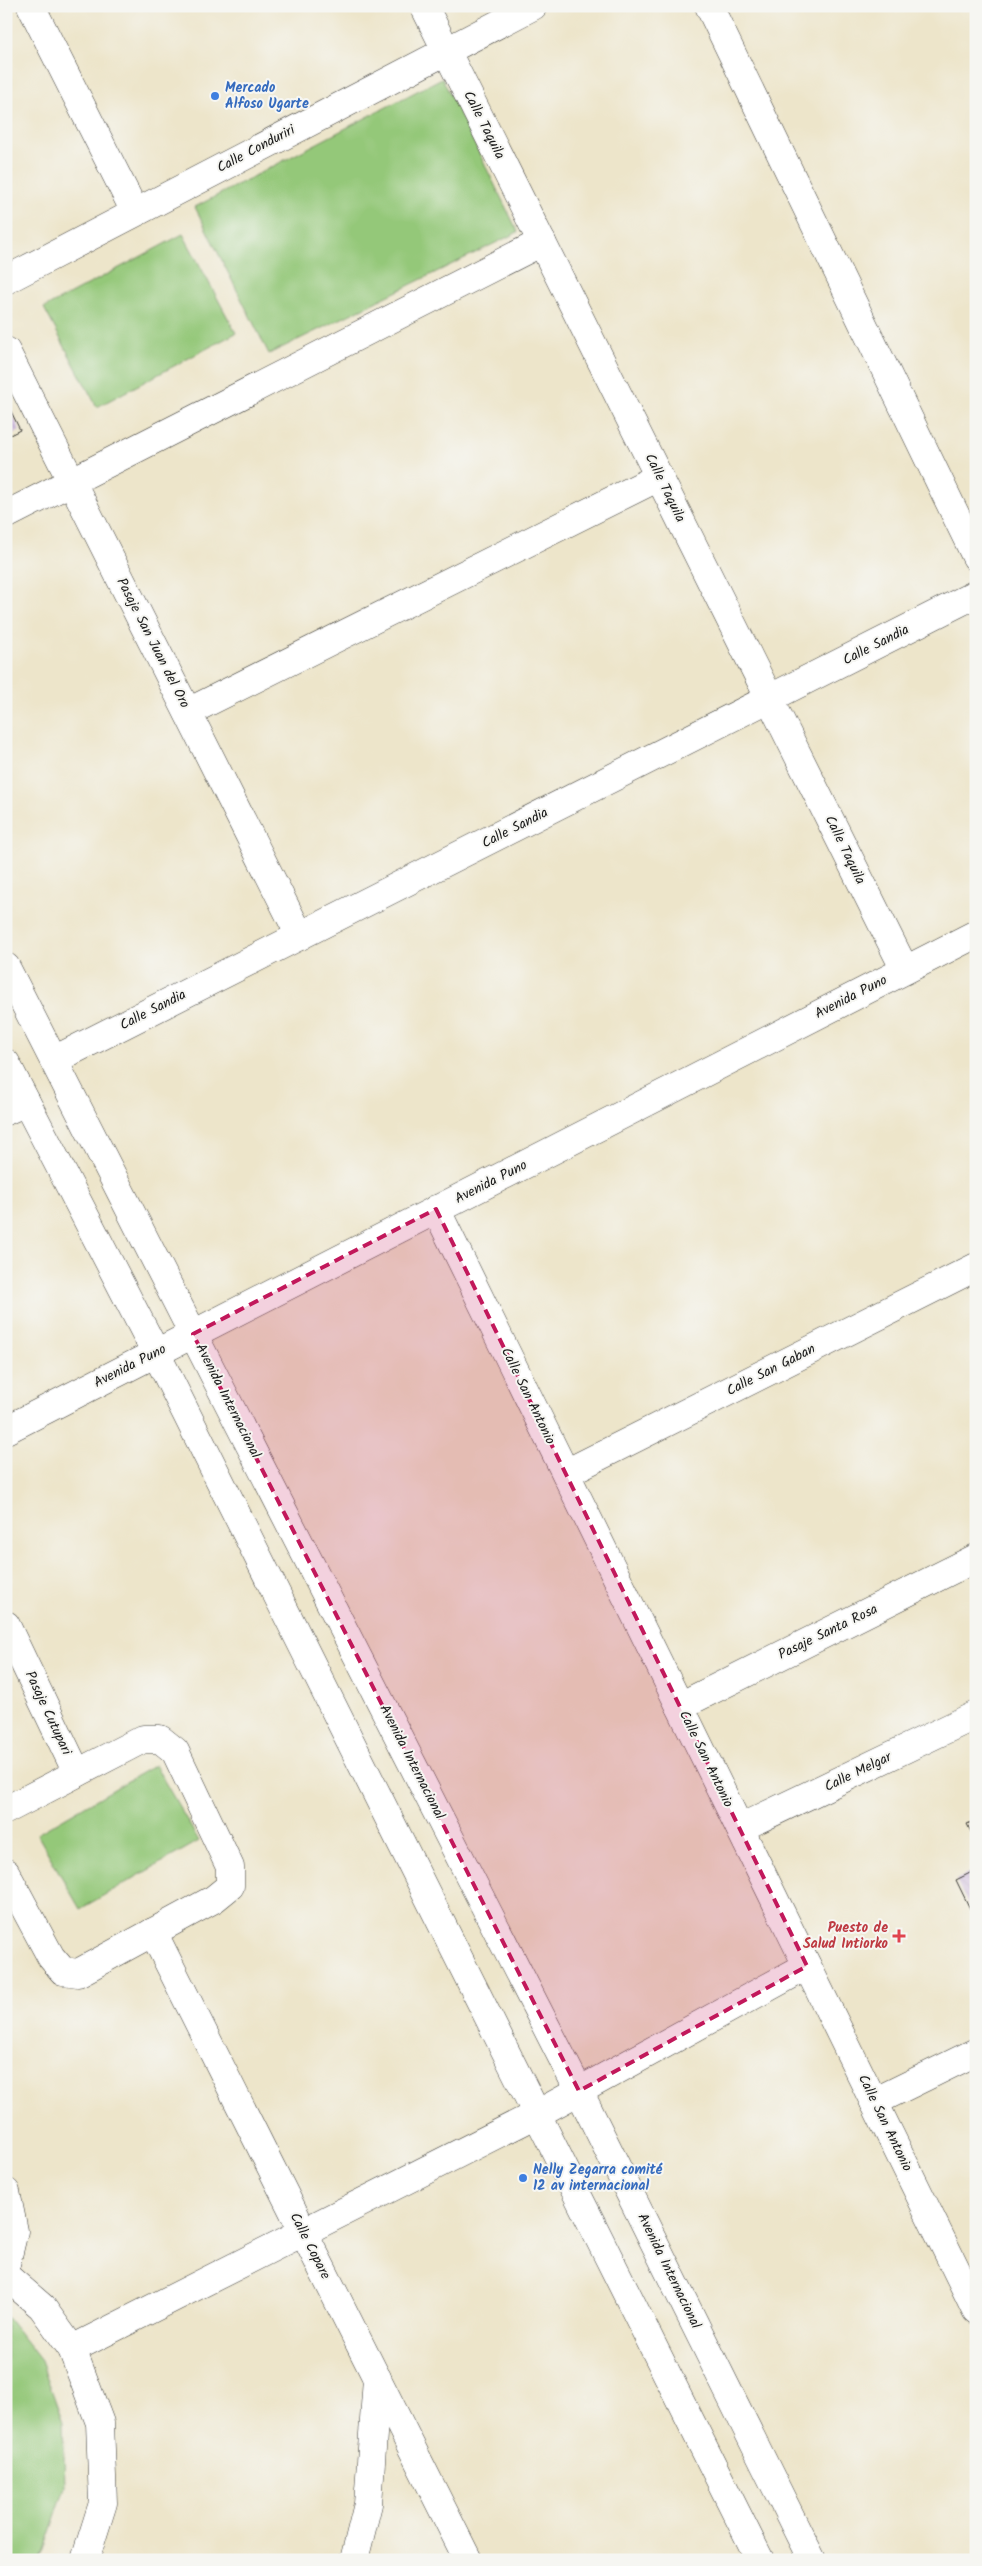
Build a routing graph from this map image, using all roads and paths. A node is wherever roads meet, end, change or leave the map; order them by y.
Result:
1 (31, 6) edge
2 (424, 6) edge
3 (533, 6) edge
4 (709, 6) edge
5 (446, 50) junction
6 (135, 212) junction
7 (542, 242) junction
8 (6, 280) edge
9 (6, 351) edge
10 (659, 477) junction
11 (72, 483) junction
12 (6, 515) edge
13 (976, 557) edge
14 (976, 594) edge
15 (770, 699) junction
16 (188, 712) junction
17 (976, 934) edge
18 (300, 936) junction
19 (6, 967) edge
20 (904, 970) junction
21 (54, 1060) junction
22 (6, 1063) edge
23 (16, 1107) edge
24 (436, 1209) junction
25 (976, 1267) edge
26 (193, 1334) junction
27 (156, 1353) junction
28 (6, 1430) edge
29 (566, 1473) junction
30 (976, 1558) edge
31 (6, 1625) edge
32 (680, 1706) junction
33 (976, 1715) edge
34 (76, 1773) junction
35 (6, 1810) edge
36 (740, 1828) junction
37 (6, 1873) edge
38 (14, 1903) edge
39 (153, 1932) junction
40 (807, 1966) junction
41 (976, 2052) edge
42 (579, 2091) junction
43 (874, 2102) junction
44 (537, 2114) junction
45 (6, 2192) edge
46 (303, 2232) junction
47 (6, 2264) edge
48 (6, 2276) edge
49 (976, 2310) edge
50 (72, 2349) junction
51 (377, 2378) junction
52 (85, 2560) edge
53 (354, 2560) edge
54 (468, 2560) edge
55 (760, 2560) edge
56 (812, 2560) edge

1 - 6 street
2 - 5 street, Calle Taquila
3 - 5 street, Calle Conduriri
4 - 13 street
5 - 6 street, Calle Conduriri
5 - 7 street, Calle Taquila
6 - 8 street, Calle Conduriri
7 - 10 street, Calle Taquila
7 - 11 street
9 - 11 street, Pasaje San Juan del Oro
10 - 15 street, Calle Taquila
10 - 16 street
11 - 12 street
11 - 16 street, Pasaje San Juan del Oro
14 - 15 street, Calle Sandia
15 - 18 street, Calle Sandia
15 - 20 street, Calle Taquila
16 - 18 street, Pasaje San Juan del Oro
17 - 20 street, Avenida Puno
18 - 21 street, Calle Sandia
19 - 21 street, Avenida Internacional
20 - 24 street, Avenida Puno
21 - 26 street, Avenida Internacional
22 - 23 street
23 - 27 street
24 - 26 street, Avenida Puno
24 - 29 street, Calle San Antonio
25 - 29 street, Calle San Gaban
26 - 27 street, Avenida Puno
26 - 42 street, Avenida Internacional
27 - 28 street, Avenida Puno
27 - 44 street
29 - 32 street, Calle San Antonio
30 - 32 street, Pasaje Santa Rosa
31 - 34 street, Pasaje Cutupari
32 - 36 street, Calle San Antonio
33 - 36 street, Calle Melgar
34 - 35 street
34 - 39 street
36 - 40 street, Calle San Antonio
37 - 38 street
38 - 39 street
39 - 46 street, Calle Copare
40 - 42 street
40 - 43 street, Calle San Antonio
41 - 43 street
42 - 44 street
42 - 56 street, Avenida Internacional
43 - 49 street, Calle San Antonio
44 - 46 street
44 - 55 street
45 - 47 street
46 - 50 street
46 - 51 street, Calle Copare
48 - 50 street
50 - 52 street
51 - 53 street
51 - 54 street, Calle Copare

